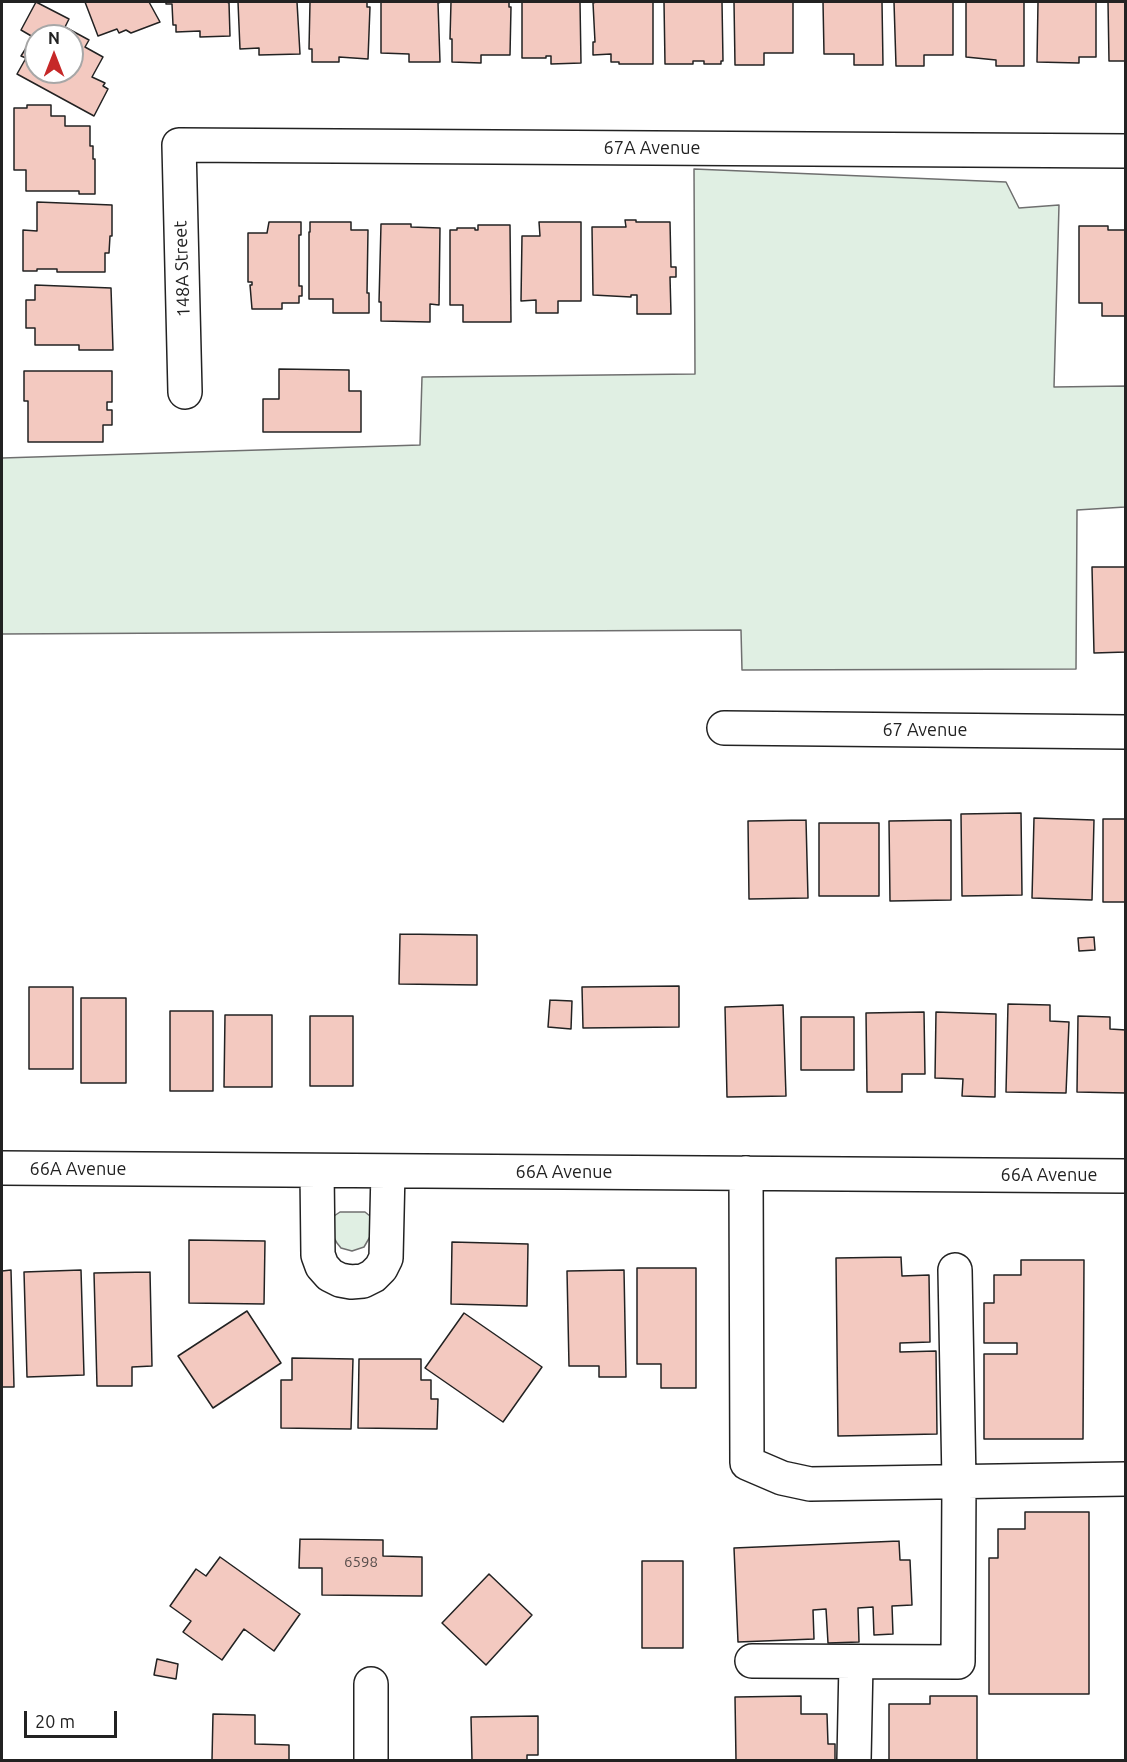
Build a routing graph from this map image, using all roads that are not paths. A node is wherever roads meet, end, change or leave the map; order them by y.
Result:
1 (179, 145) joint
2 (1125, 151) edge
3 (185, 392) dead end
4 (724, 729) dead end
5 (1125, 732) edge
6 (2, 1168) edge
7 (317, 1170) junction
8 (388, 1171) junction
9 (746, 1173) junction
10 (1125, 1176) edge
11 (955, 1270) dead end
12 (1125, 1479) edge
13 (959, 1482) junction
14 (752, 1661) dead end
15 (856, 1663) junction
16 (371, 1684) dead end
17 (371, 1761) edge
18 (854, 1761) edge

1 - 2 street, 67A Avenue
1 - 3 street, 148A Street
4 - 5 street, 67 Avenue
6 - 7 street, 66A Avenue
7 - 8 street, 66A Avenue
7 - 8 street
8 - 9 street, 66A Avenue
9 - 10 street, 66A Avenue
9 - 13 street
11 - 13 street
12 - 13 street
13 - 15 street
14 - 15 street
15 - 18 street
16 - 17 street

